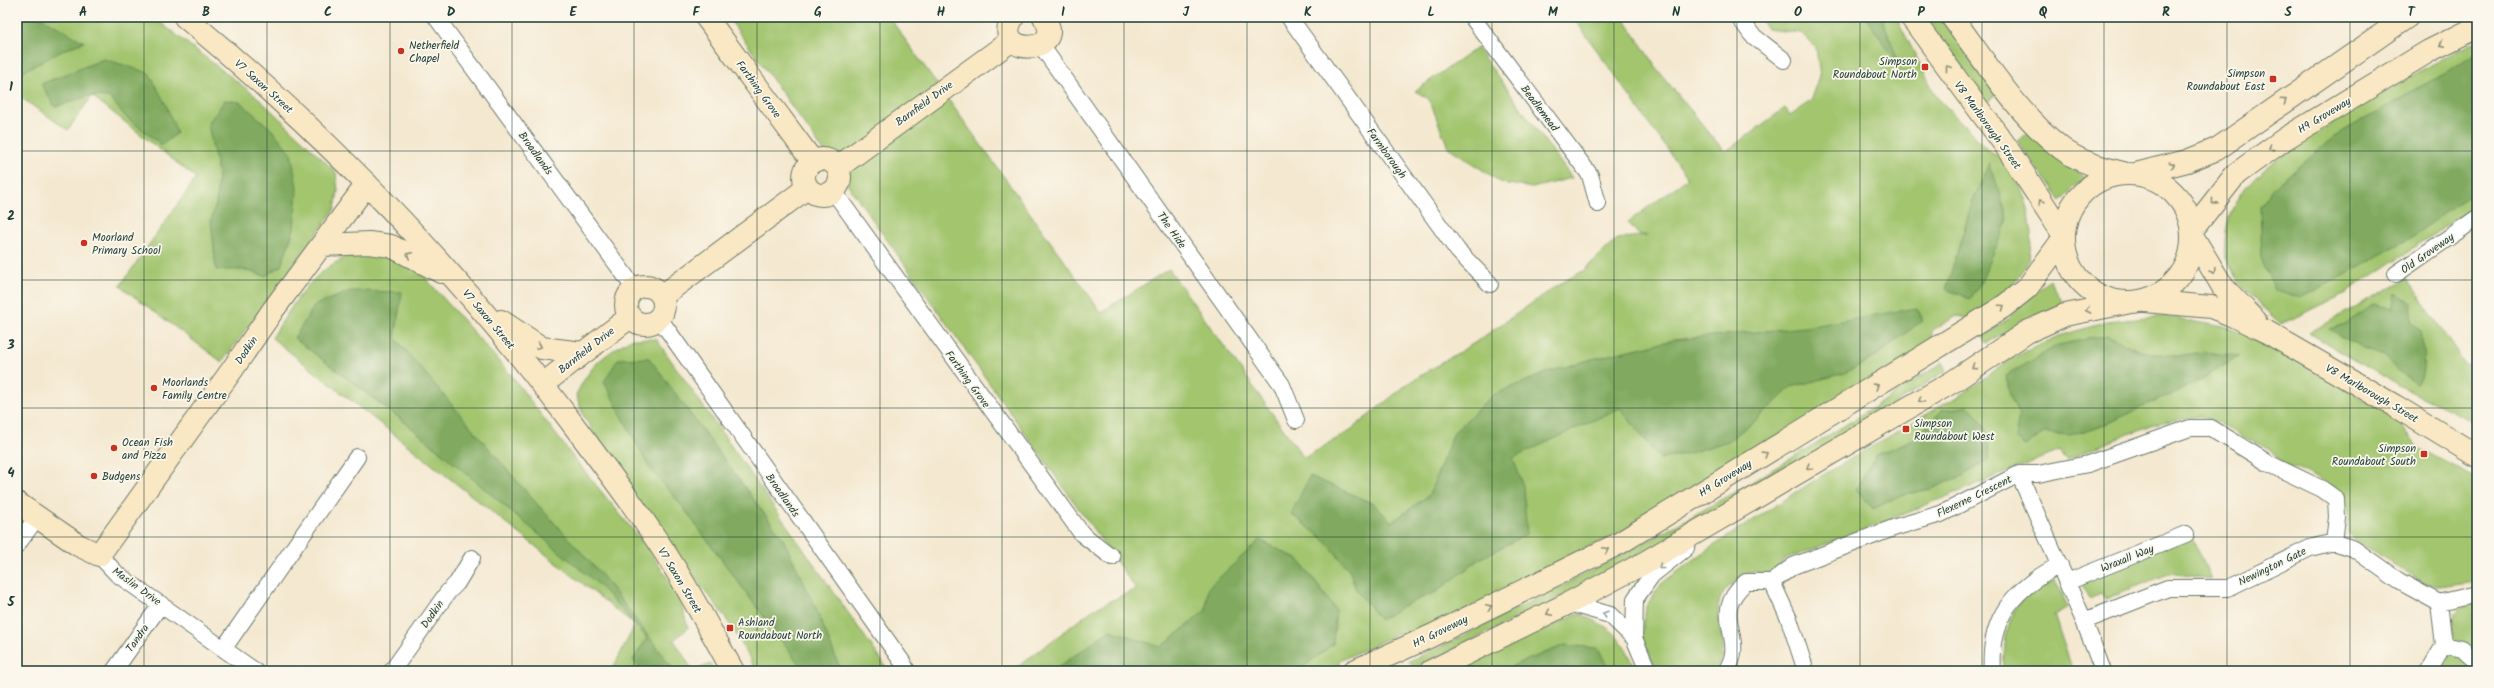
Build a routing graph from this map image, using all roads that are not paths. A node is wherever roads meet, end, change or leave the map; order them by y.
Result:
1 (185, 17) edge
2 (436, 17) edge
3 (706, 17) edge
4 (1013, 17) edge
5 (1045, 17) edge
6 (1289, 17) edge
7 (1472, 17) edge
8 (1739, 17) edge
9 (1911, 17) edge
10 (1952, 17) edge
11 (2407, 17) edge
12 (2477, 27) edge
13 (1012, 40) junction
14 (1040, 44) junction
15 (1784, 60) dead end
16 (813, 162) junction
17 (838, 167) junction
18 (2130, 174) junction
19 (367, 184) junction
20 (807, 188) junction
21 (834, 192) junction
22 (1598, 204) dead end
23 (2477, 218) edge
24 (2193, 234) junction
25 (2063, 237) junction
26 (323, 245) junction
27 (2396, 274) dead end
28 (456, 280) junction
29 (1490, 284) dead end
30 (635, 289) junction
31 (662, 296) junction
32 (473, 300) junction
33 (2136, 302) junction
34 (630, 317) junction
35 (659, 318) junction
36 (2267, 332) junction
37 (582, 353) junction
38 (544, 384) junction
39 (1296, 420) dead end
40 (2477, 456) edge
41 (356, 457) dead end
42 (2019, 474) junction
43 (17, 503) edge
44 (1724, 516) junction
45 (37, 517) junction
46 (2186, 534) dead end
47 (2334, 542) junction
48 (17, 545) edge
49 (99, 555) junction
50 (1112, 557) dead end
51 (472, 558) dead end
52 (2060, 565) junction
53 (1772, 582) junction
54 (2067, 582) junction
55 (2477, 594) edge
56 (1569, 603) junction
57 (2439, 603) junction
58 (161, 604) junction
59 (2084, 622) junction
60 (1634, 638) junction
61 (2444, 645) junction
62 (224, 648) junction
63 (2477, 662) edge
64 (114, 671) edge
65 (255, 671) edge
66 (392, 671) edge
67 (732, 671) edge
68 (907, 671) edge
69 (1354, 671) edge
70 (1431, 671) edge
71 (1648, 671) edge
72 (1726, 671) edge
73 (1806, 671) edge
74 (1992, 671) edge
75 (2103, 671) edge
76 (2429, 671) edge

1 - 19 street, V7 Saxon Street
2 - 30 street, Broadlands
3 - 16 street, Farthing Grove
4 - 13 street
5 - 14 street
6 - 29 street, Farmborough
7 - 22 street, Beadlemead
8 - 15 street
25 -> 9 street, V8 Marlborough Street
10 - 18 street
18 -> 11 street
12 -> 24 street, H9 Groveway
13 - 14 street
13 - 17 street, Barnfield Drive
14 - 39 street, The Hide
16 - 17 street
16 - 20 street
17 - 21 street
18 - 24 street
18 - 25 street
19 - 26 street, Dodkin
19 - 28 street, V7 Saxon Street
20 - 21 street
20 - 31 street
21 - 50 street, Farthing Grove
23 - 27 street, Old Groveway
24 - 33 street
24 -> 36 street, V8 Marlborough Street
25 - 33 street
69 -> 25 street, H9 Groveway
28 -> 26 street
26 - 49 street, Dodkin
28 - 32 street, V7 Saxon Street
30 - 31 street
30 - 34 street
31 - 35 street
32 -> 37 street
32 - 38 street, V7 Saxon Street
33 - 36 street, V8 Marlborough Street
33 -> 44 street
34 - 35 street
34 - 37 street, Barnfield Drive
35 - 68 street, Broadlands
36 - 40 street, V8 Marlborough Street
37 - 38 street, Barnfield Drive
38 - 67 street, V7 Saxon Street
41 - 62 street
42 - 47 street, Flexerne Crescent
42 - 52 street
42 - 53 street, Flexerne Crescent
43 - 45 street, Maslin Drive
44 - 56 street
44 -> 60 street
45 - 48 street
45 - 49 street, Maslin Drive
46 - 54 street, Wraxall Way
47 - 57 street
47 - 59 street, Newington Gate
49 - 58 street, Maslin Drive
51 - 66 street, Dodkin
52 - 54 street
52 - 74 street
53 - 72 street
53 - 73 street
54 - 59 street
55 - 57 street
60 -> 56 street
56 -> 70 street
57 - 61 street
58 - 62 street, Maslin Drive
58 - 64 street, Tandra
59 - 75 street
60 - 71 street
61 - 63 street
61 - 76 street
62 - 65 street, Maslin Drive

